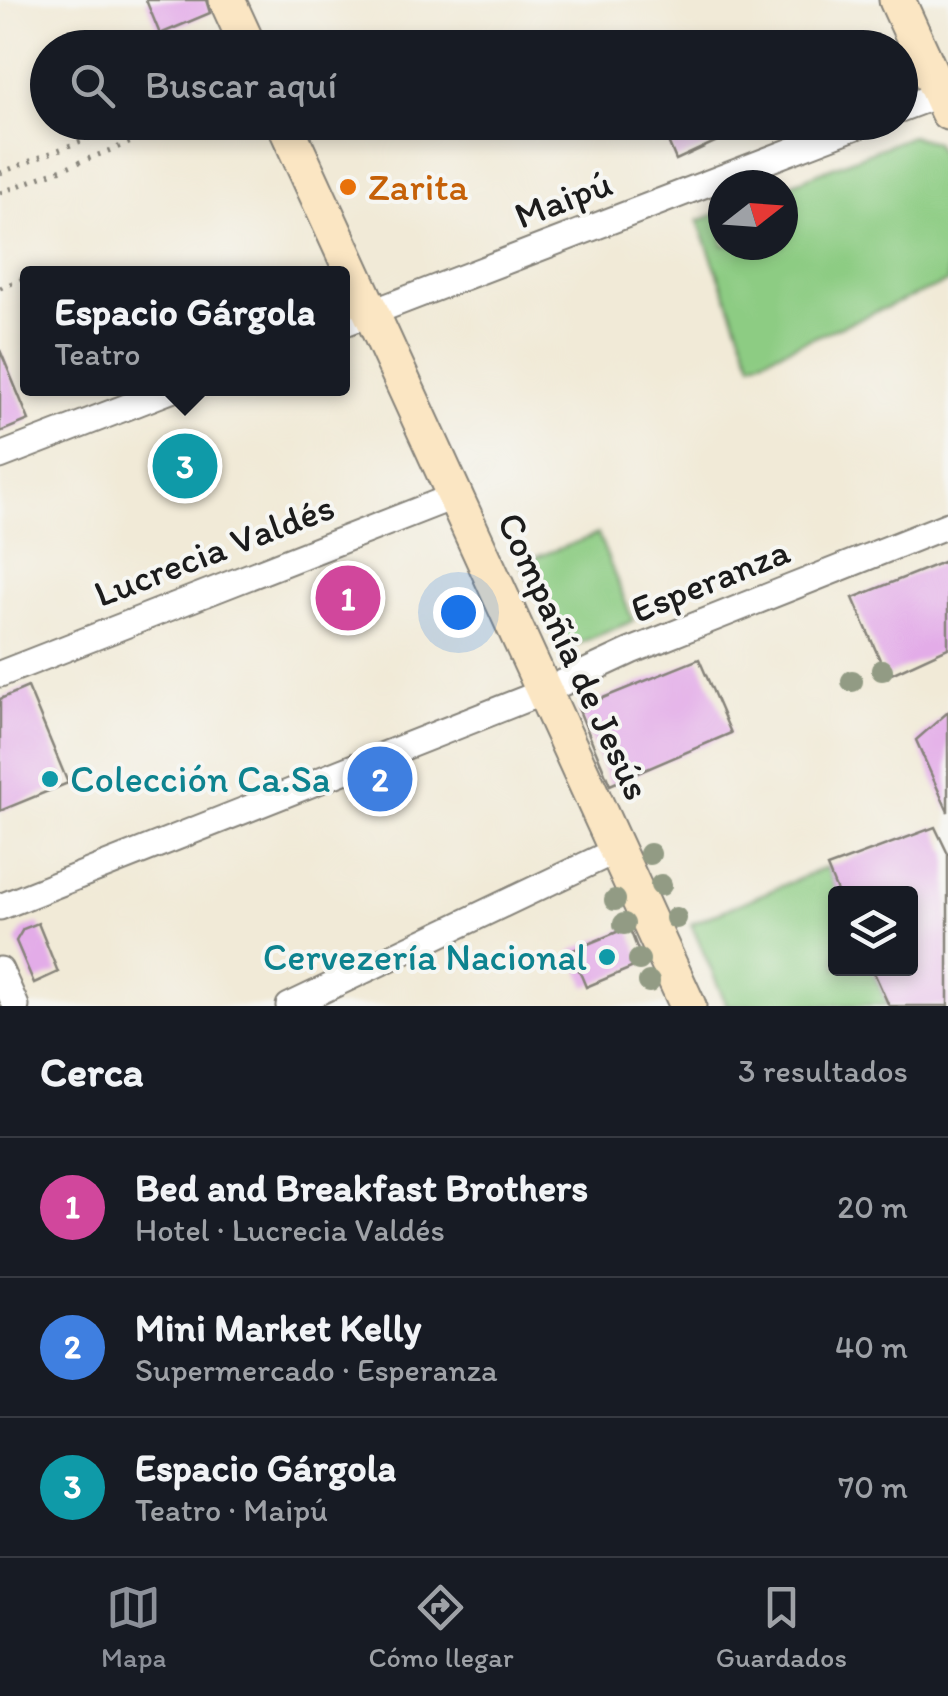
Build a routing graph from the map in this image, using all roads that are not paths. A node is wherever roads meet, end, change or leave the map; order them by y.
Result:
1 (228, 0) edge
2 (896, 0) edge
3 (241, 30) edge
4 (911, 30) edge
5 (918, 44) edge
6 (945, 99) edge
7 (918, 106) edge
8 (291, 140) edge
9 (819, 140) edge
10 (337, 266) edge
11 (357, 319) edge
12 (155, 396) edge
13 (0, 456) edge
14 (454, 496) junction
15 (948, 525) edge
16 (0, 674) edge
17 (543, 692) junction
18 (617, 850) junction
19 (0, 907) edge
20 (0, 970) edge
21 (16, 1006) edge
22 (288, 1006) edge
23 (688, 1006) edge

1 - 3 street
2 - 4 street
5 - 6 street
6 - 7 street
8 - 10 street, Compañía de Jesús
9 - 11 street, Maipú
11 - 14 street, Compañía de Jesús
12 - 13 street
14 - 16 street, Lucrecia Valdés
14 - 17 street, Compañía de Jesús
15 - 17 street, Esperanza
17 - 18 street, Compañía de Jesús
17 - 19 street, Esperanza
18 - 22 street
18 - 23 street, Compañía de Jesús
20 - 21 street

